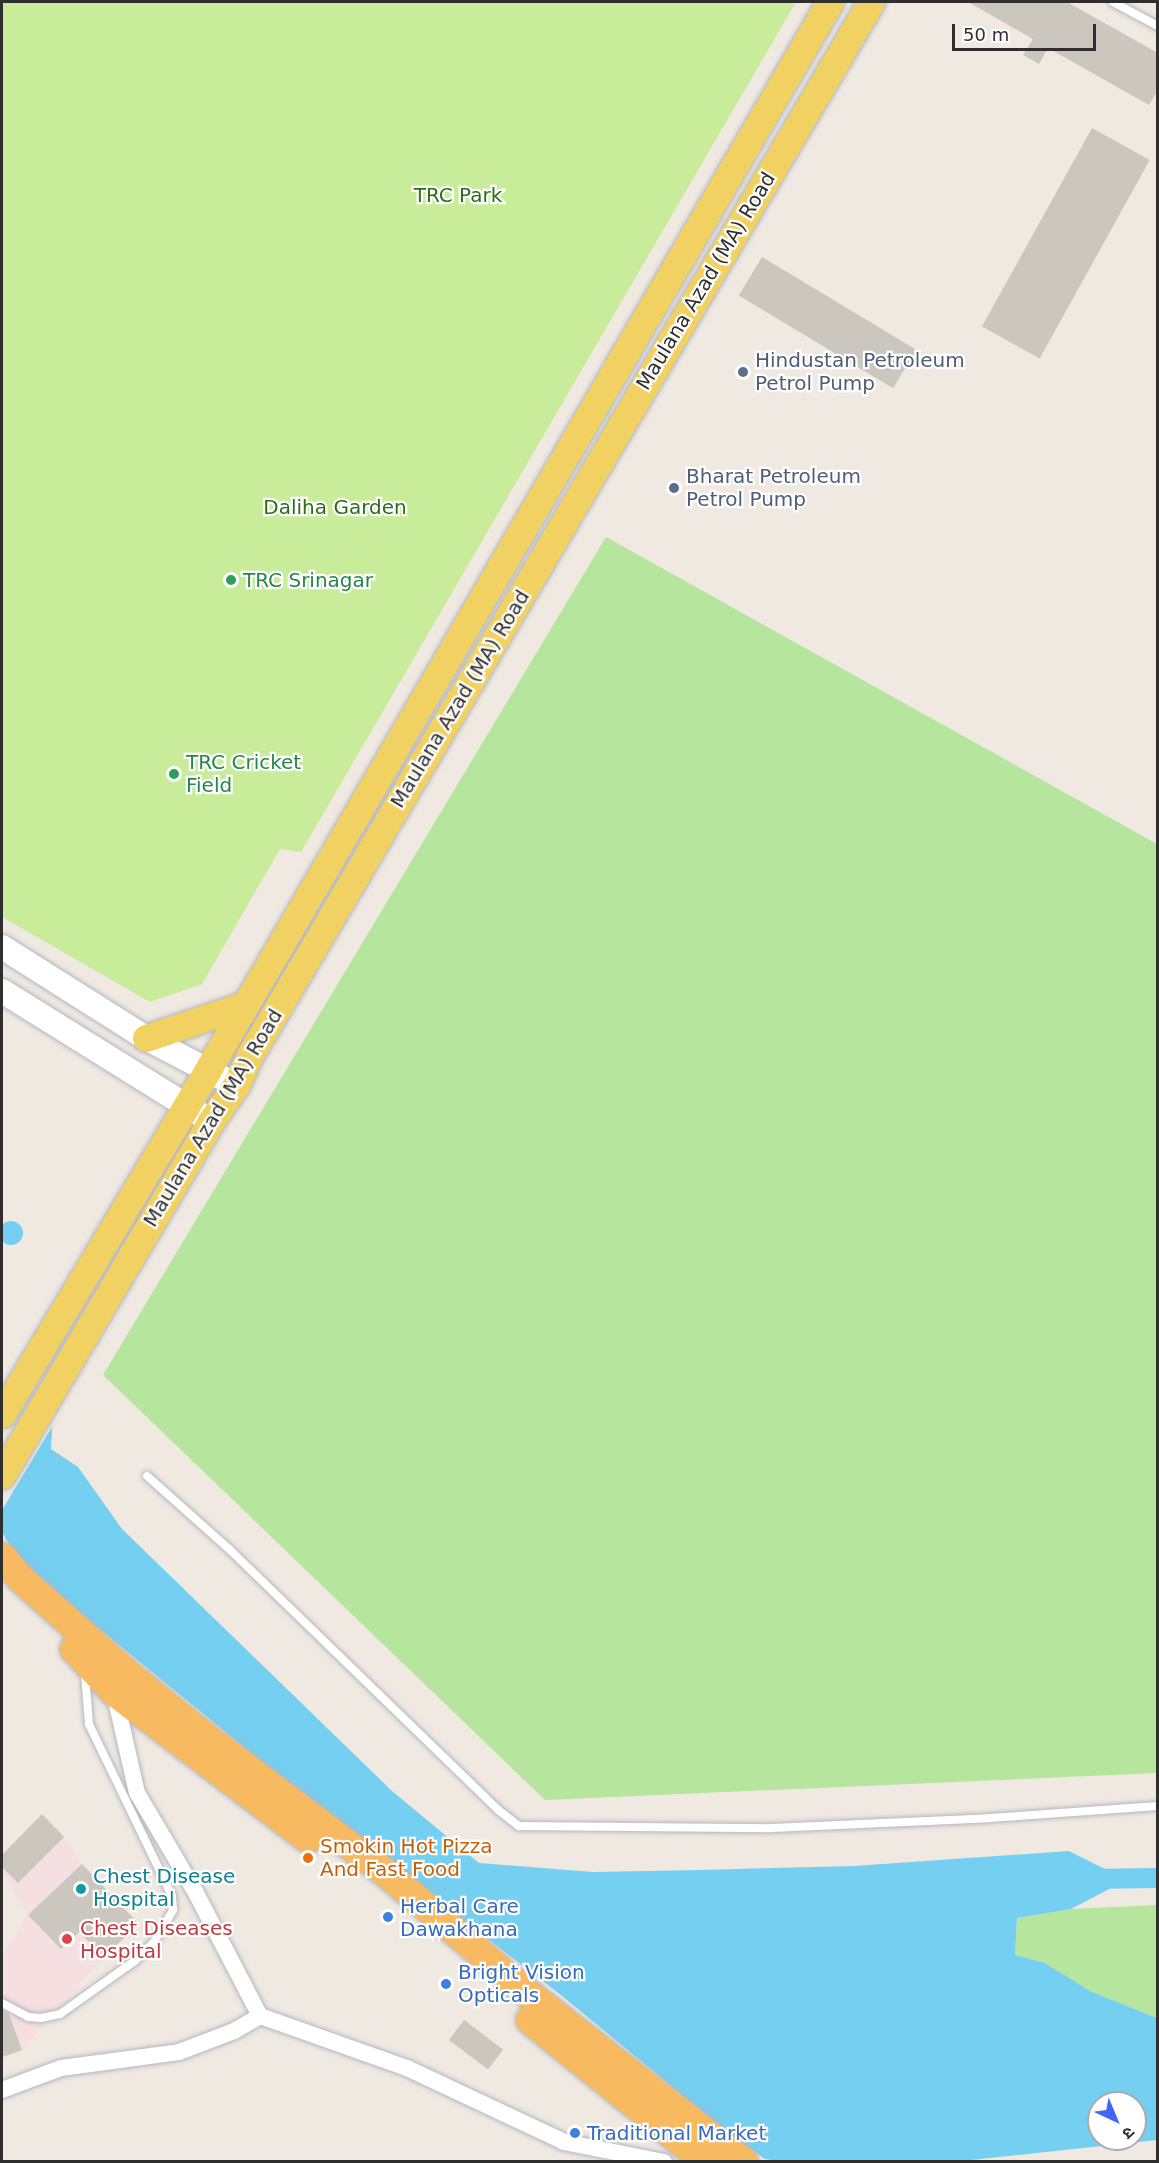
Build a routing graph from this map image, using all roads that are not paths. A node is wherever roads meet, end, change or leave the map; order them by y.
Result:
1 (830, 2) edge
2 (871, 2) edge
3 (1113, 2) edge
4 (1158, 27) edge
5 (2, 947) edge
6 (2, 991) edge
7 (244, 1005) junction
8 (146, 1038) junction
9 (207, 1071) junction
10 (236, 1085) junction
11 (185, 1106) junction
12 (211, 1121) junction
13 (2, 1414) edge
14 (2, 1475) edge
15 (147, 1476) dead end
16 (2, 1557) edge
17 (2, 1587) edge
18 (84, 1657) junction
19 (113, 1691) junction
20 (196, 1742) junction
21 (1158, 1806) edge
22 (2, 2003) edge
23 (260, 2016) junction
24 (2, 2090) edge
25 (664, 2162) edge
26 (706, 2162) edge
27 (744, 2162) edge

1 - 7 main road, Maulana Azad (MA) Road
2 - 10 main road, Maulana Azad (MA) Road
3 - 4 lane
5 - 8 main road
6 - 11 main road
7 - 8 main road
7 - 9 main road, Maulana Azad (MA) Road
8 - 9 main road
9 - 10 main road
9 - 11 main road, Maulana Azad (MA) Road
10 - 12 main road, Maulana Azad (MA) Road
11 - 12 main road
11 - 13 main road, Maulana Azad (MA) Road
12 - 14 main road, Maulana Azad (MA) Road
15 - 21 lane
16 - 20 highway
17 - 18 highway
18 - 19 highway
18 - 22 lane
19 - 20 highway
19 - 23 street
20 - 26 highway
20 - 27 highway
23 - 24 street
23 - 25 street

